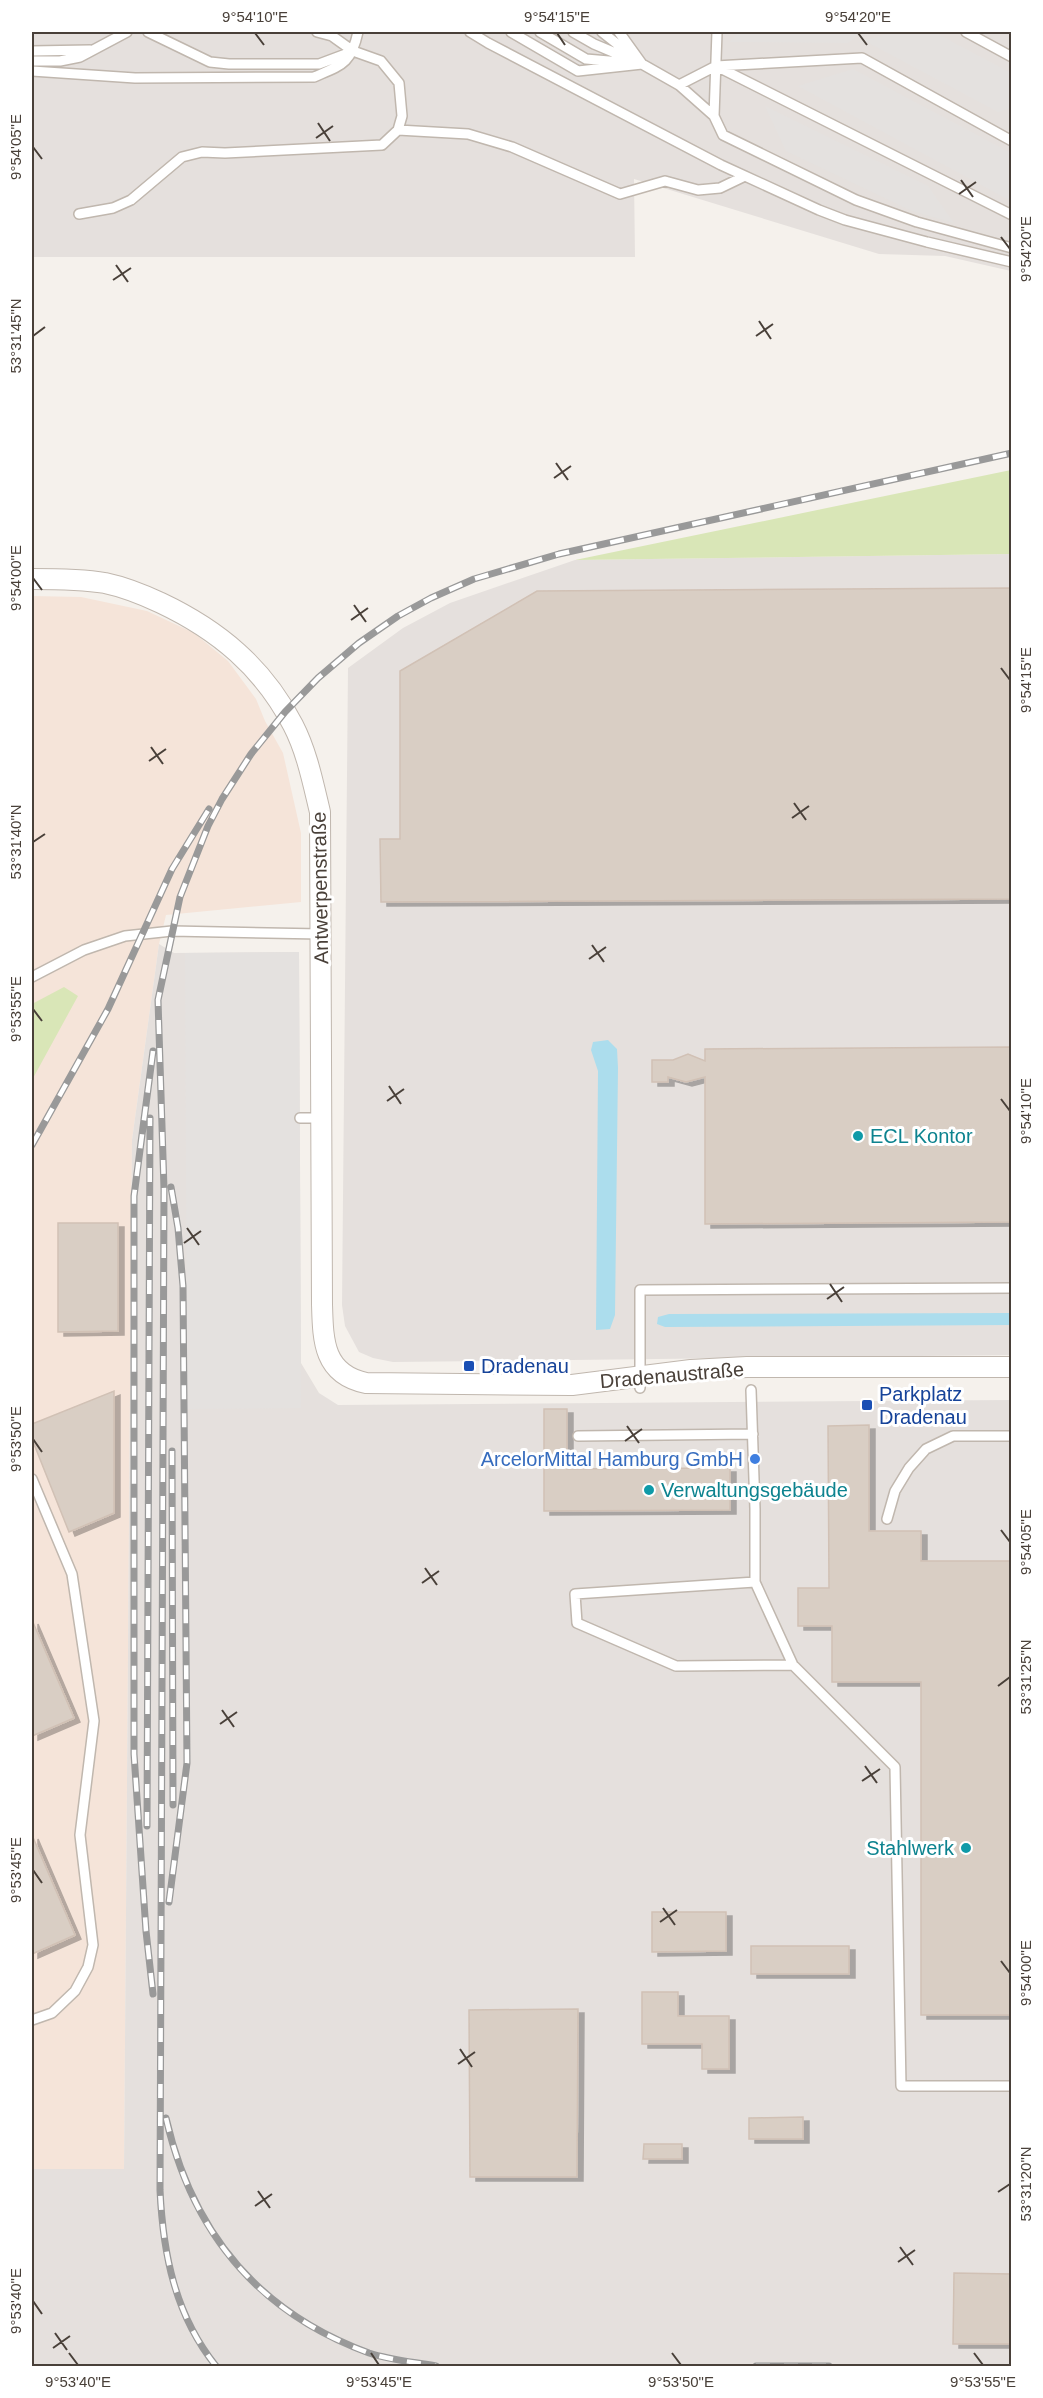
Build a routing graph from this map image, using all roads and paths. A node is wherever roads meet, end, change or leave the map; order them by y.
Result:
1 (127, 32) edge
2 (148, 32) edge
3 (317, 32) edge
4 (358, 32) edge
5 (470, 32) edge
6 (511, 32) edge
7 (540, 32) edge
8 (573, 32) edge
9 (602, 32) edge
10 (619, 32) edge
11 (717, 32) edge
12 (966, 32) edge
13 (93, 50) junction
14 (32, 51) edge
15 (353, 51) junction
16 (1011, 57) edge
17 (32, 61) edge
18 (642, 64) junction
19 (716, 66) junction
20 (32, 71) edge
21 (679, 85) junction
22 (714, 116) junction
23 (398, 130) junction
24 (1011, 141) edge
25 (745, 176) junction
26 (78, 214) dead end
27 (1011, 215) edge
28 (1011, 248) edge
29 (1011, 262) edge
30 (32, 579) edge
31 (321, 934) junction
32 (32, 976) edge
33 (300, 1118) dead end
34 (322, 1118) junction
35 (1011, 1288) edge
36 (1011, 1367) edge
37 (337, 1369) joint
38 (640, 1382) junction
39 (751, 1390) dead end
40 (753, 1434) junction
41 (578, 1436) dead end
42 (1011, 1436) edge
43 (32, 1479) edge
44 (887, 1519) dead end
45 (755, 1582) junction
46 (793, 1665) junction
47 (32, 2020) edge
48 (1011, 2086) edge

1 - 13 lane
2 - 15 lane
3 - 15 lane
4 - 15 lane
5 - 25 lane
6 - 18 lane
7 - 18 lane
8 - 18 lane
9 - 18 lane
10 - 18 lane
11 - 19 lane
12 - 16 lane
13 - 14 lane
13 - 17 lane
15 - 20 lane
15 - 23 lane
18 - 21 lane
19 - 21 lane
19 - 22 lane
19 - 24 lane
19 - 27 lane
21 - 22 lane
22 - 28 lane
23 - 25 lane
23 - 26 lane
25 - 29 lane
30 - 31 street, Antwerpenstraße
31 - 32 lane
31 - 34 street, Antwerpenstraße
33 - 34 lane
34 - 37 street, Antwerpenstraße
35 - 38 lane
36 - 38 street, Dradenaustraße
37 - 38 street, Dradenaustraße
39 - 40 lane
40 - 41 lane
40 - 45 lane
42 - 44 lane
43 - 47 lane
45 - 46 lane
45 - 46 lane
46 - 48 lane

